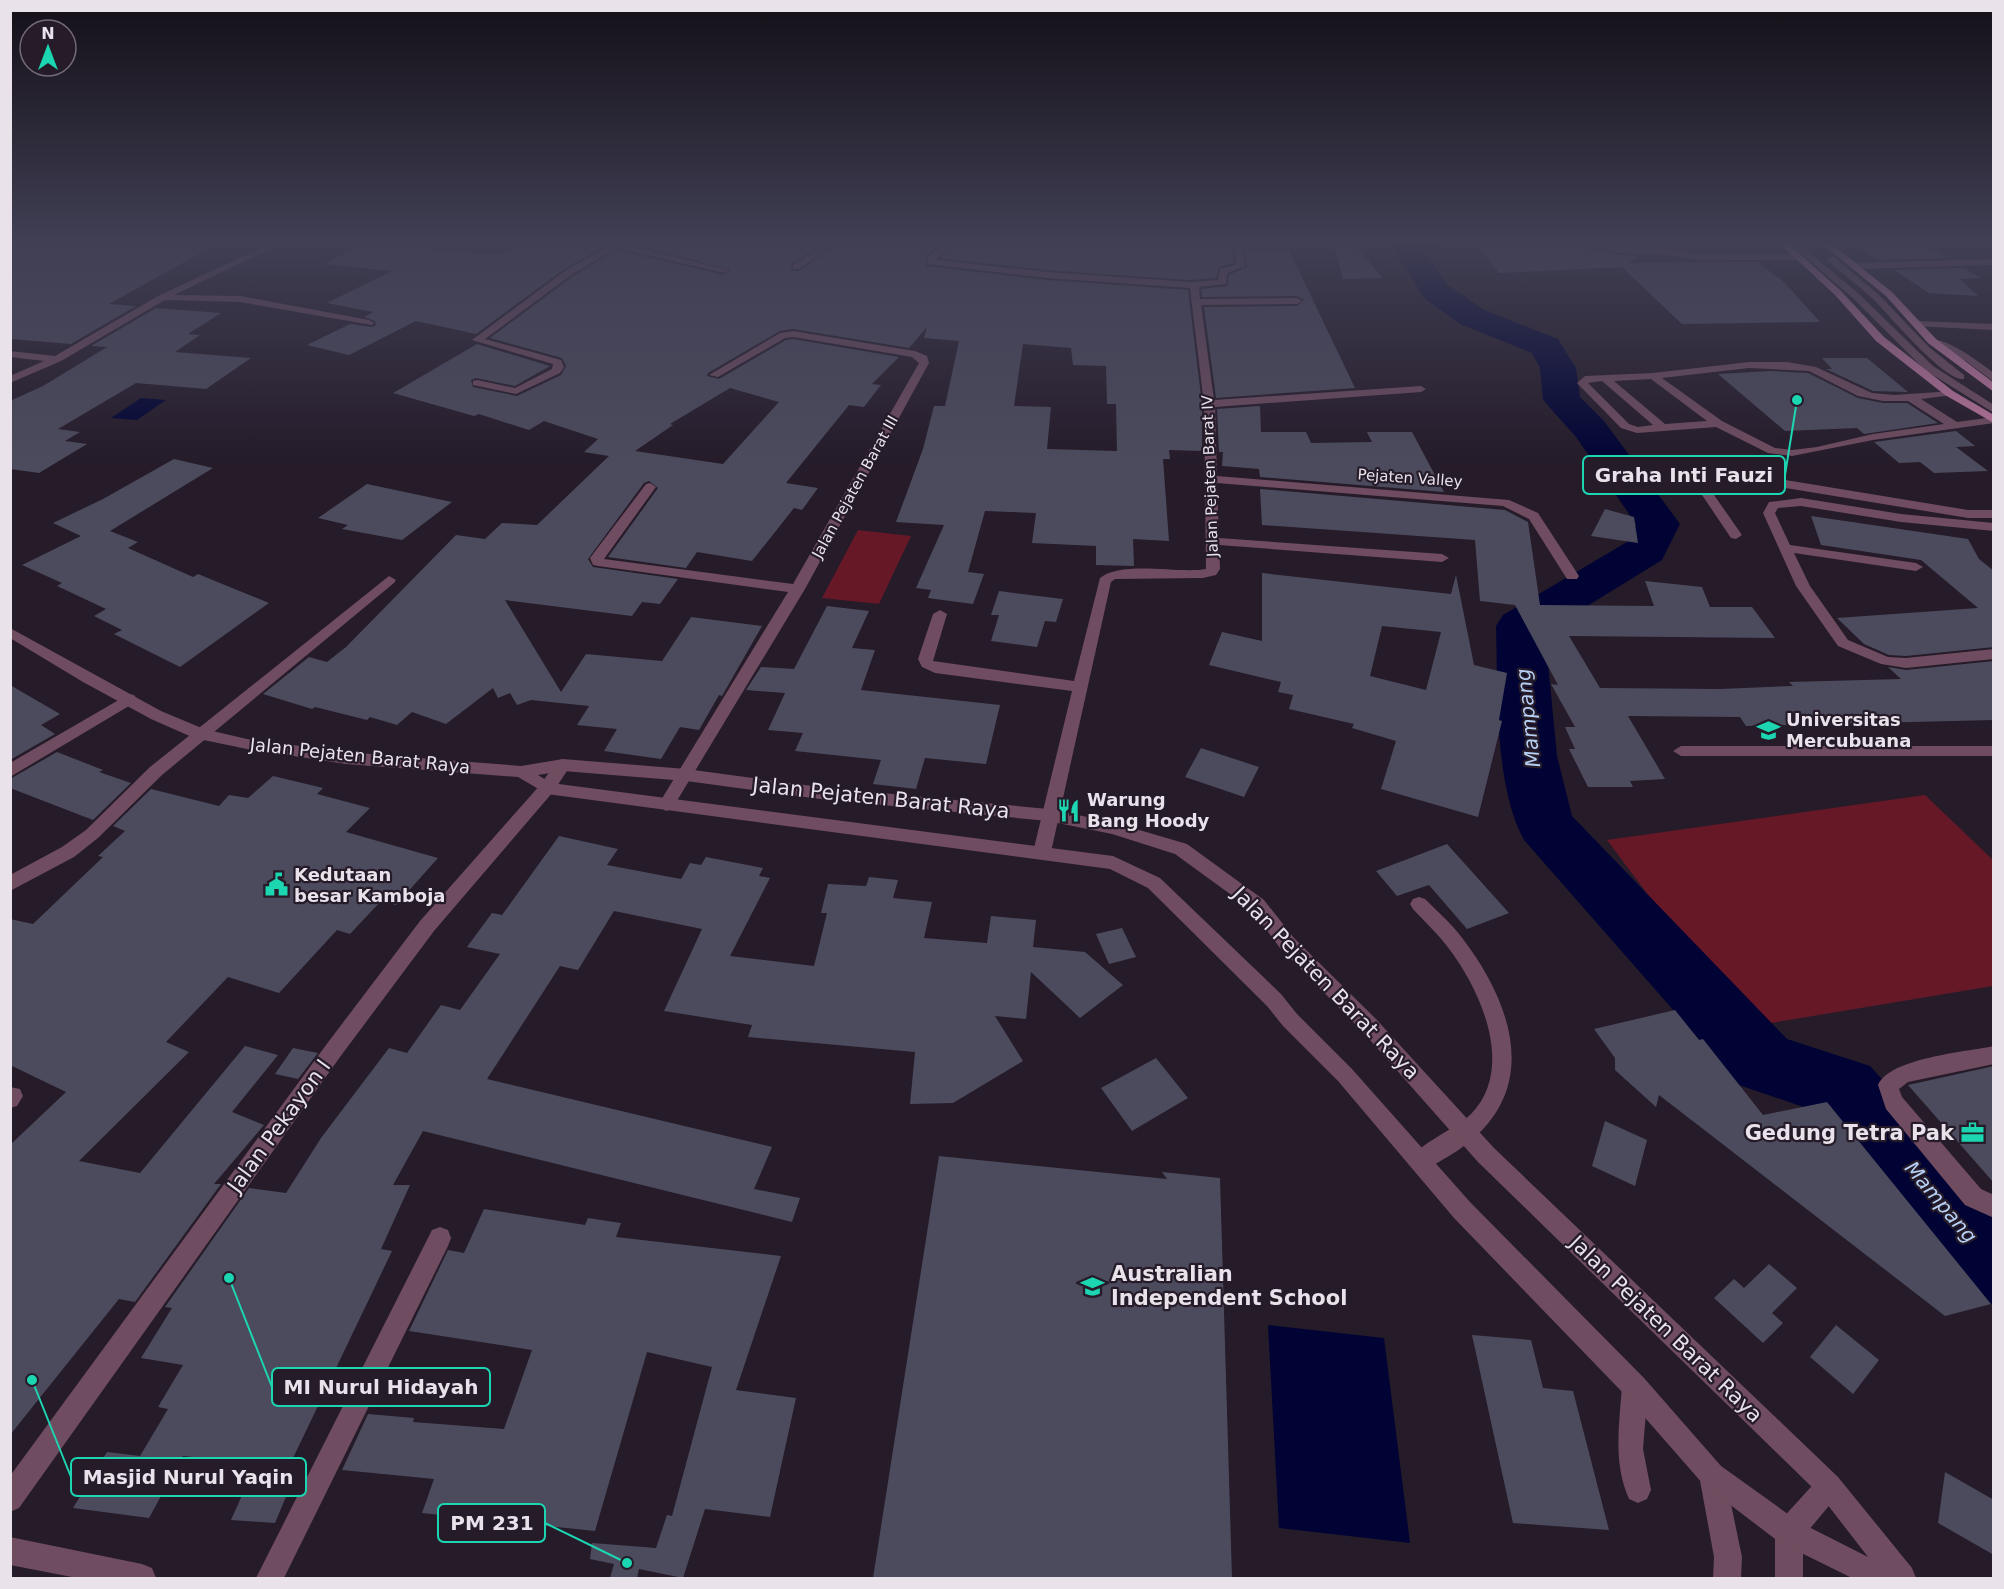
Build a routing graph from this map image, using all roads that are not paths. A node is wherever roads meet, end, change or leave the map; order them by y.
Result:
1 (130, 316) edge
2 (329, 316) edge
3 (508, 316) edge
4 (1198, 316) edge
5 (1859, 316) edge
6 (1876, 316) edge
7 (1894, 316) edge
8 (1909, 316) edge
9 (369, 324) dead end
10 (1916, 324) junction
11 (1994, 327) edge
12 (1932, 341) junction
13 (10, 354) edge
14 (57, 359) junction
15 (714, 375) dead end
16 (1653, 376) junction
17 (1603, 377) junction
18 (1994, 379) edge
19 (10, 380) edge
20 (477, 383) dead end
21 (1421, 389) dead end
22 (1994, 389) edge
23 (1949, 393) junction
24 (1908, 396) junction
25 (1994, 400) edge
26 (1209, 404) junction
27 (1994, 410) edge
28 (1994, 420) edge
29 (1718, 423) junction
30 (1957, 427) junction
31 (1663, 428) junction
32 (1210, 479) junction
33 (650, 487) dead end
34 (1994, 514) edge
35 (1994, 527) edge
36 (1736, 535) dead end
37 (1212, 541) junction
38 (1785, 548) junction
39 (1442, 558) dead end
40 (1916, 567) dead end
41 (1572, 576) dead end
42 (389, 580) dead end
43 (798, 589) junction
44 (940, 614) dead end
45 (10, 632) edge
46 (1994, 654) edge
47 (1082, 687) junction
48 (129, 699) junction
49 (200, 734) junction
50 (1994, 750) edge
51 (1681, 751) dead end
52 (563, 765) junction
53 (10, 771) edge
54 (521, 772) junction
55 (686, 775) junction
56 (547, 788) junction
57 (666, 805) junction
58 (1048, 815) junction
59 (1042, 852) junction
60 (10, 884) edge
61 (1419, 904) dead end
62 (1994, 1055) edge
63 (1466, 1133) junction
64 (1421, 1161) junction
65 (1994, 1207) edge
66 (440, 1238) dead end
67 (1635, 1387) junction
68 (1712, 1475) junction
69 (1829, 1486) junction
70 (1638, 1490) dead end
71 (10, 1499) edge
72 (1789, 1532) junction
73 (10, 1551) edge
74 (142, 1578) edge
75 (270, 1578) edge
76 (1727, 1578) edge
77 (1789, 1578) edge
78 (1880, 1578) edge
79 (1902, 1578) edge

1 - 14 street
2 - 9 street
3 - 20 street
4 - 26 street, Jalan Pejaten Barat IV
5 - 23 main road
6 - 27 street
7 - 25 street
8 - 10 main road
10 - 11 street
10 - 12 main road
12 - 18 street
12 - 22 main road
13 - 14 street
14 - 19 street
15 - 43 street, Jalan Pejaten Barat III
16 - 17 street
16 - 24 street
16 - 29 street
17 - 31 street
17 - 31 street
21 - 26 street
23 - 24 street
23 - 28 main road
24 - 30 street
26 - 32 street, Jalan Pejaten Barat IV
28 - 30 street
29 - 30 street
29 - 31 street
32 - 37 street, Jalan Pejaten Barat IV
32 - 41 street, Pejaten Valley
33 - 43 street
34 - 36 street
35 - 38 street
37 - 39 street
37 - 47 street, Jalan Pejaten Barat IV
38 - 40 street
38 - 46 street
42 - 49 street
43 - 55 street, Jalan Pejaten Barat III
44 - 47 street
45 - 48 street, Jalan Pejaten Barat Raya
47 - 58 street, Jalan Pejaten Barat IV
48 - 49 street, Jalan Pejaten Barat Raya
48 - 53 street
49 - 54 street, Jalan Pejaten Barat Raya
49 - 60 street
50 - 51 street
52 - 54 street, Jalan Pejaten Barat Raya
52 - 55 street, Jalan Pejaten Barat Raya
52 - 56 street, Jalan Pekayon I
54 - 56 street, Jalan Pejaten Barat Raya
55 - 57 street, Jalan Pejaten Barat III
55 - 58 street, Jalan Pejaten Barat Raya
56 - 57 street, Jalan Pejaten Barat Raya
56 - 71 street, Jalan Pekayon I
57 - 59 street, Jalan Pejaten Barat Raya
58 - 59 street, Jalan Pejaten Barat IV
58 - 63 street, Jalan Pejaten Barat Raya
59 - 64 street, Jalan Pejaten Barat Raya
61 - 63 street
62 - 65 street
63 - 64 street
63 - 69 street, Jalan Pejaten Barat Raya
64 - 67 street, Jalan Pejaten Barat Raya
66 - 75 street
67 - 68 street, Jalan Pejaten Barat Raya
67 - 70 street
68 - 72 street, Jalan Pejaten Barat Raya
68 - 76 street
69 - 72 street
69 - 79 street, Jalan Pejaten Barat Raya
72 - 77 street
72 - 78 street, Jalan Pejaten Barat Raya
73 - 74 street

